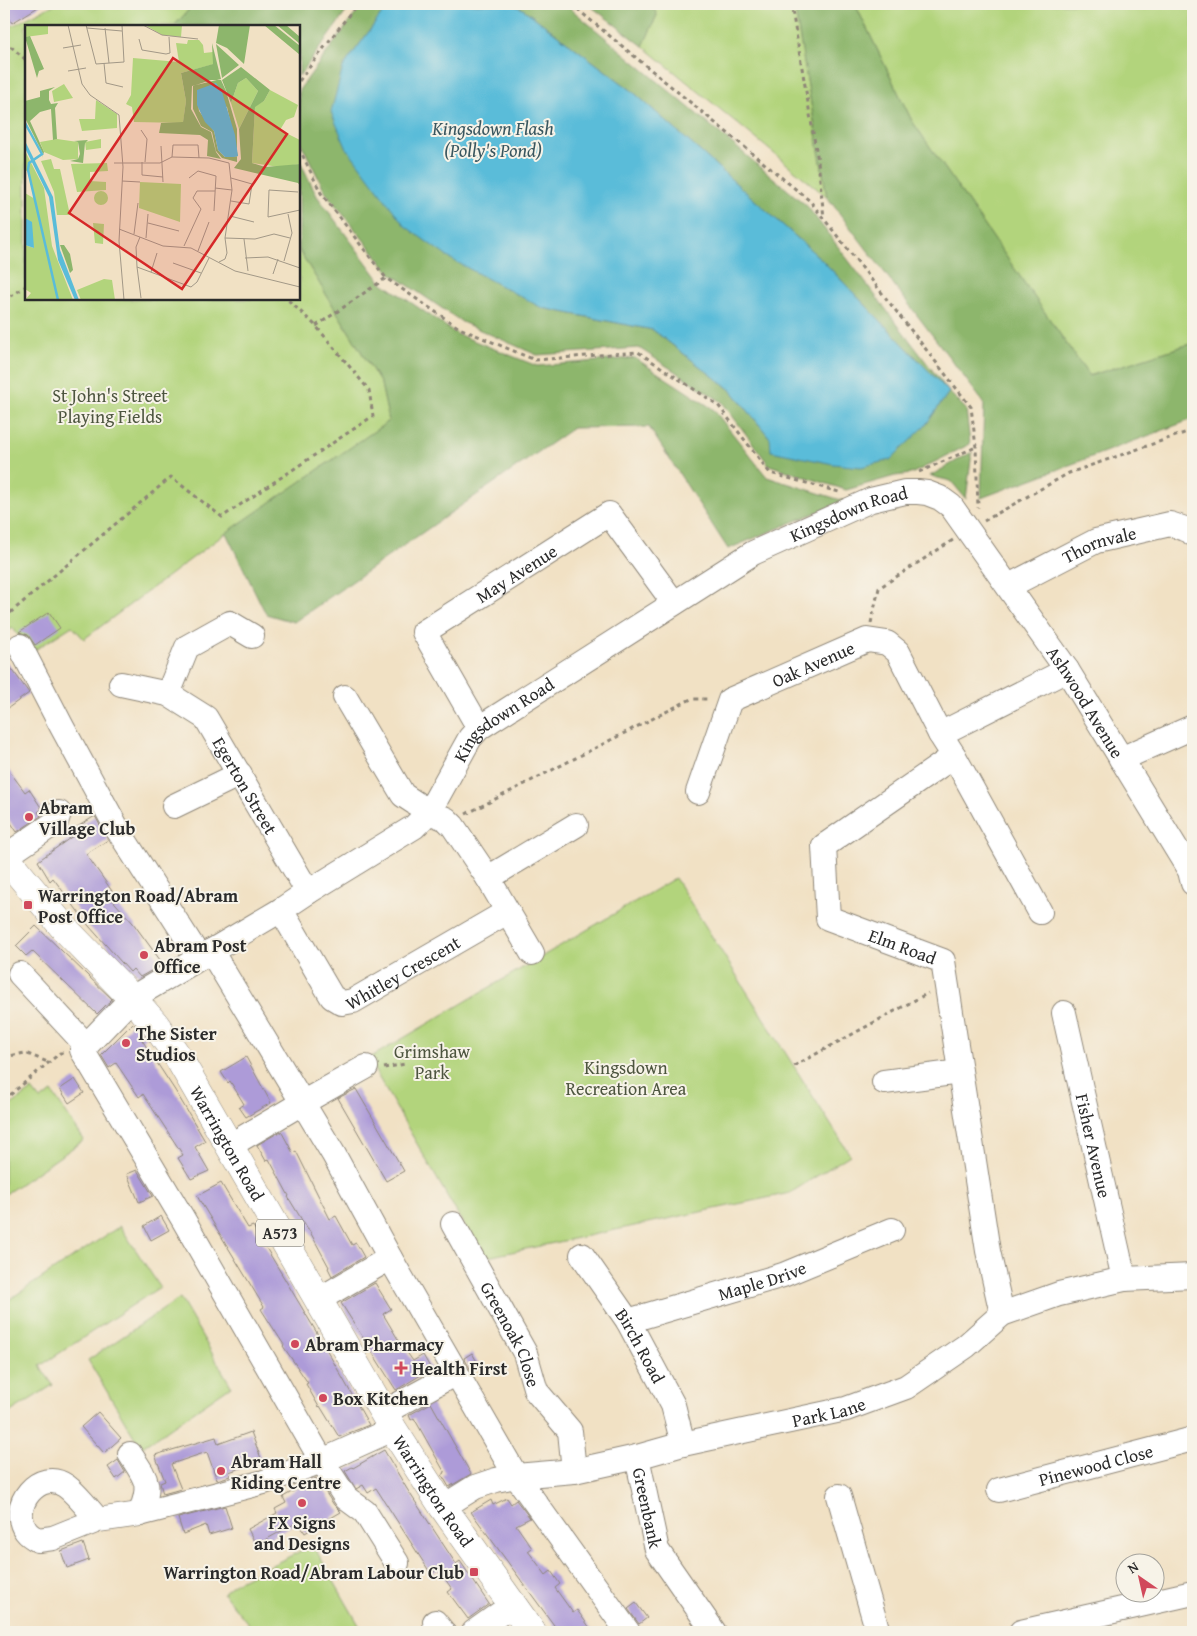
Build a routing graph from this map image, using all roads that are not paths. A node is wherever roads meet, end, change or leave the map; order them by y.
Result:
1 (967, 531) joint
2 (1193, 534) edge
3 (1009, 586) junction
4 (674, 603) junction
5 (252, 636) dead end
6 (20, 646) dead end
7 (1068, 670) junction
8 (121, 684) dead end
9 (168, 694) junction
10 (345, 697) dead end
11 (1193, 727) edge
12 (479, 728) junction
13 (940, 734) junction
14 (954, 756) junction
15 (1121, 759) junction
16 (240, 774) junction
17 (698, 792) dead end
18 (174, 806) dead end
19 (59, 813) dead end
20 (440, 817) junction
21 (576, 825) dead end
22 (5, 854) edge
23 (1192, 875) edge
24 (488, 878) junction
25 (308, 892) junction
26 (281, 910) junction
27 (507, 912) junction
28 (1040, 912) dead end
29 (532, 953) dead end
30 (205, 954) junction
31 (20, 974) dead end
32 (132, 998) junction
33 (1064, 1013) dead end
34 (84, 1047) junction
35 (366, 1067) dead end
36 (960, 1072) junction
37 (884, 1082) dead end
38 (302, 1102) junction
39 (229, 1146) junction
40 (453, 1224) dead end
41 (892, 1230) dead end
42 (582, 1255) dead end
43 (390, 1258) junction
44 (1193, 1276) edge
45 (1124, 1279) junction
46 (318, 1300) junction
47 (1002, 1314) junction
48 (628, 1321) junction
49 (456, 1373) junction
50 (388, 1421) junction
51 (1193, 1439) edge
52 (682, 1444) junction
53 (130, 1454) dead end
54 (637, 1457) junction
55 (322, 1461) junction
56 (574, 1471) junction
57 (516, 1476) junction
58 (999, 1490) dead end
59 (839, 1496) dead end
60 (443, 1507) junction
61 (140, 1514) junction
62 (98, 1520) dead end
63 (397, 1563) dead end
64 (1193, 1593) edge
65 (512, 1605) junction
66 (474, 1632) edge
67 (532, 1632) edge
68 (628, 1632) edge
69 (714, 1632) edge
70 (878, 1632) edge
71 (1021, 1632) edge

1 - 3 street, Ashwood Avenue
1 - 4 street, Kingsdown Road
2 - 3 street, Thornvale
3 - 7 street, Ashwood Avenue
4 - 12 street, Kingsdown Road
4 - 12 street, May Avenue
5 - 9 street
6 - 30 street
7 - 13 street
7 - 15 street, Ashwood Avenue
8 - 9 street, Egerton Street
9 - 16 street, Egerton Street
10 - 20 street
11 - 15 street
12 - 20 street, Kingsdown Road
13 - 14 street, Oak Avenue
13 - 17 street, Oak Avenue
14 - 28 street, Oak Avenue
14 - 36 street, Elm Road
15 - 23 street, Ashwood Avenue
16 - 18 street
16 - 25 street, Egerton Street
19 - 22 street
20 - 24 street
20 - 25 street, Kingsdown Road
21 - 24 street
22 - 32 main road, Warrington Road / A573
24 - 27 street
25 - 26 street, Kingsdown Road
26 - 27 street, Whitley Crescent
26 - 30 street, Kingsdown Road
27 - 29 street
30 - 32 street, Kingsdown Road
30 - 38 street
31 - 34 street
32 - 34 street, Kingsdown Road
32 - 39 main road, Warrington Road / A573
33 - 45 street, Fisher Avenue
34 - 55 street
35 - 38 street
36 - 37 street
36 - 47 street, Elm Road
38 - 39 street
38 - 43 street
39 - 46 main road, Warrington Road / A573
40 - 56 street, Greenoak Close
41 - 48 street, Maple Drive
42 - 48 street, Birch Road
43 - 46 street
43 - 49 street
44 - 45 street, Park Lane
45 - 47 street, Park Lane
46 - 50 main road, Warrington Road / A573
47 - 52 street, Park Lane
48 - 52 street, Birch Road
49 - 50 street
49 - 57 street
50 - 55 street
50 - 60 main road, Warrington Road / A573
51 - 58 street, Pinewood Close
52 - 54 street, Park Lane
53 - 61 street
54 - 56 street, Park Lane
54 - 69 street, Greenbank
55 - 61 street
55 - 63 street
56 - 57 street, Park Lane
57 - 60 street, Park Lane
57 - 68 street
59 - 70 street
60 - 65 main road, Warrington Road / A573
61 - 62 street
64 - 71 street
65 - 66 street
65 - 67 main road, Warrington Road / A573

